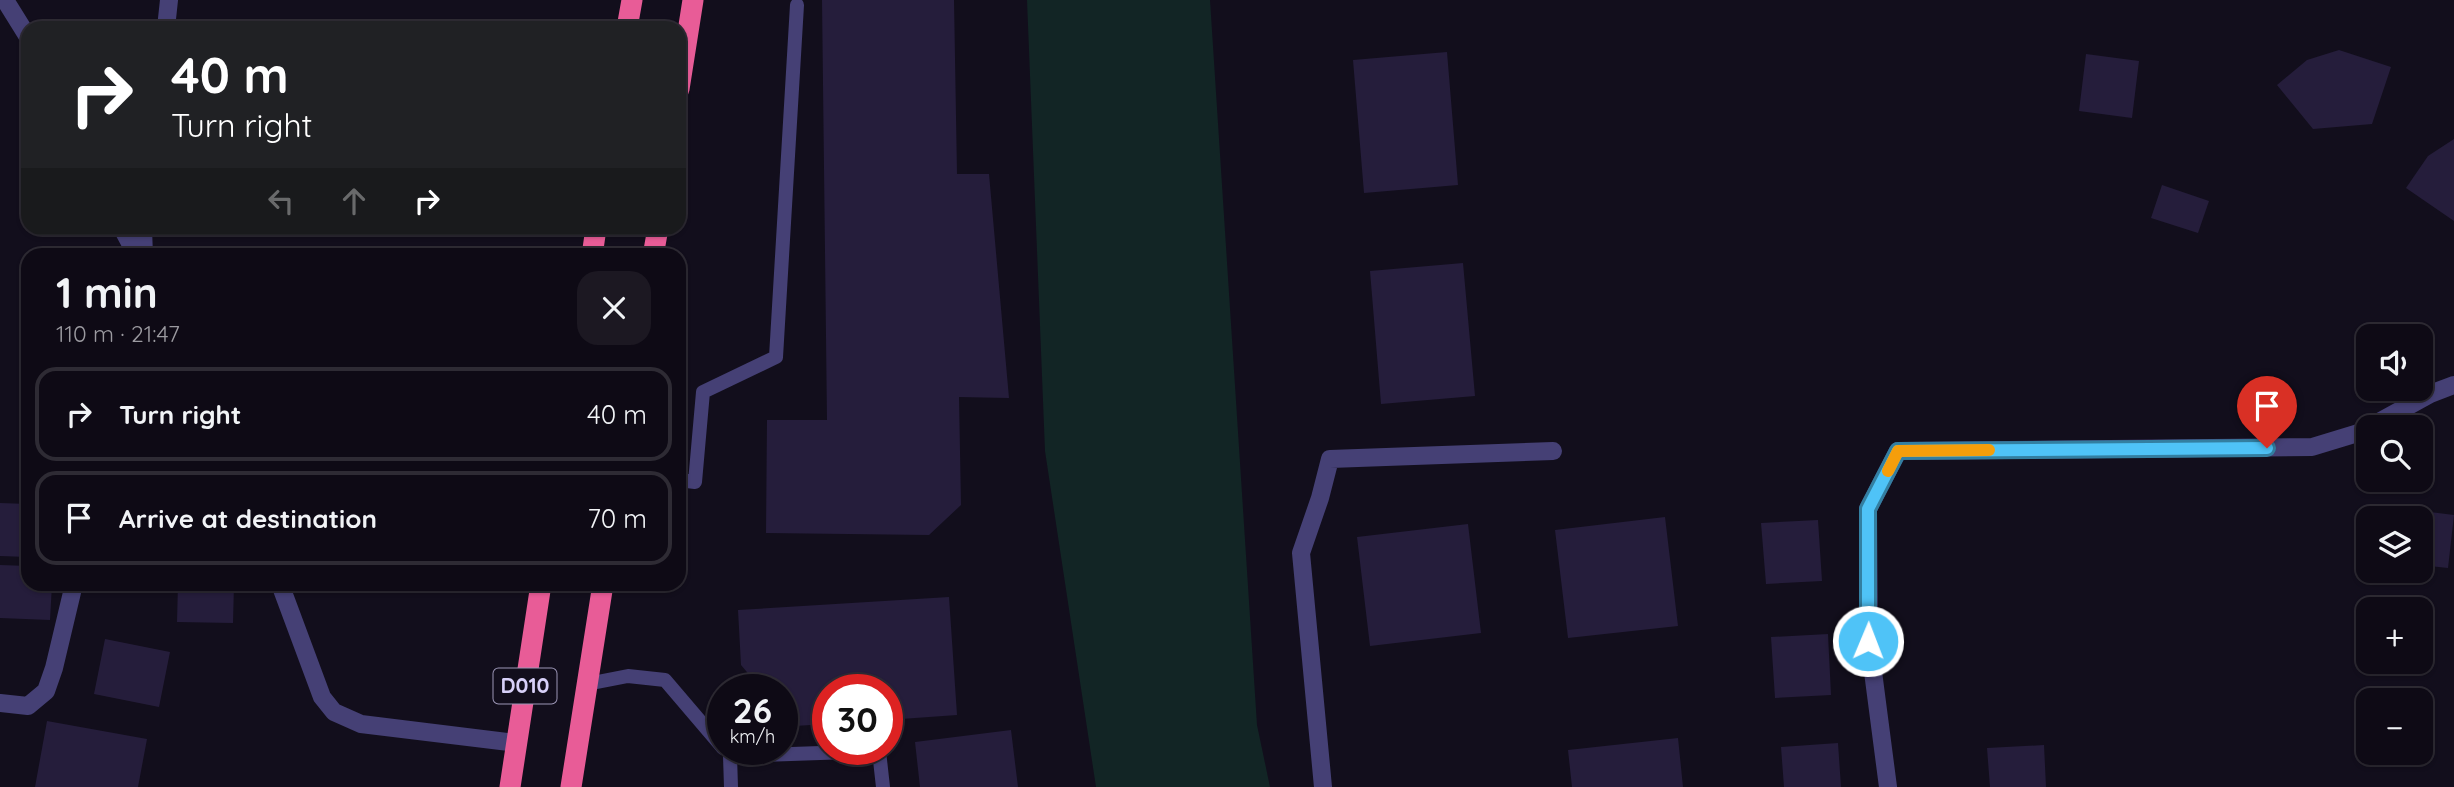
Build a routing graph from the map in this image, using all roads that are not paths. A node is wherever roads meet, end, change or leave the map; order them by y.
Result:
1 (2, 0) edge
2 (169, 0) edge
3 (632, 0) edge
4 (693, 0) edge
5 (797, 5) dead end
6 (167, 21) edge
7 (628, 21) edge
8 (21, 27) edge
9 (686, 44) edge
10 (2454, 385) edge
11 (2392, 415) edge
12 (2356, 434) edge
13 (1553, 451) dead end
14 (686, 481) edge
15 (72, 591) edge
16 (282, 591) edge
17 (540, 591) edge
18 (602, 591) edge
19 (587, 684) junction
20 (0, 703) edge
21 (707, 730) edge
22 (516, 743) junction
23 (798, 751) edge
24 (727, 765) edge
25 (510, 787) edge
26 (571, 787) edge
27 (731, 787) edge
28 (883, 787) edge
29 (1323, 787) edge
30 (1888, 787) edge

1 - 8 street
2 - 6 street
3 - 7 highway
4 - 9 highway
5 - 14 lane
10 - 11 street
12 - 30 street
13 - 29 street
15 - 20 street
16 - 22 street
17 - 22 highway, D010
18 - 19 highway
19 - 21 lane
19 - 26 highway
22 - 25 highway, D010
23 - 28 lane
24 - 27 lane

